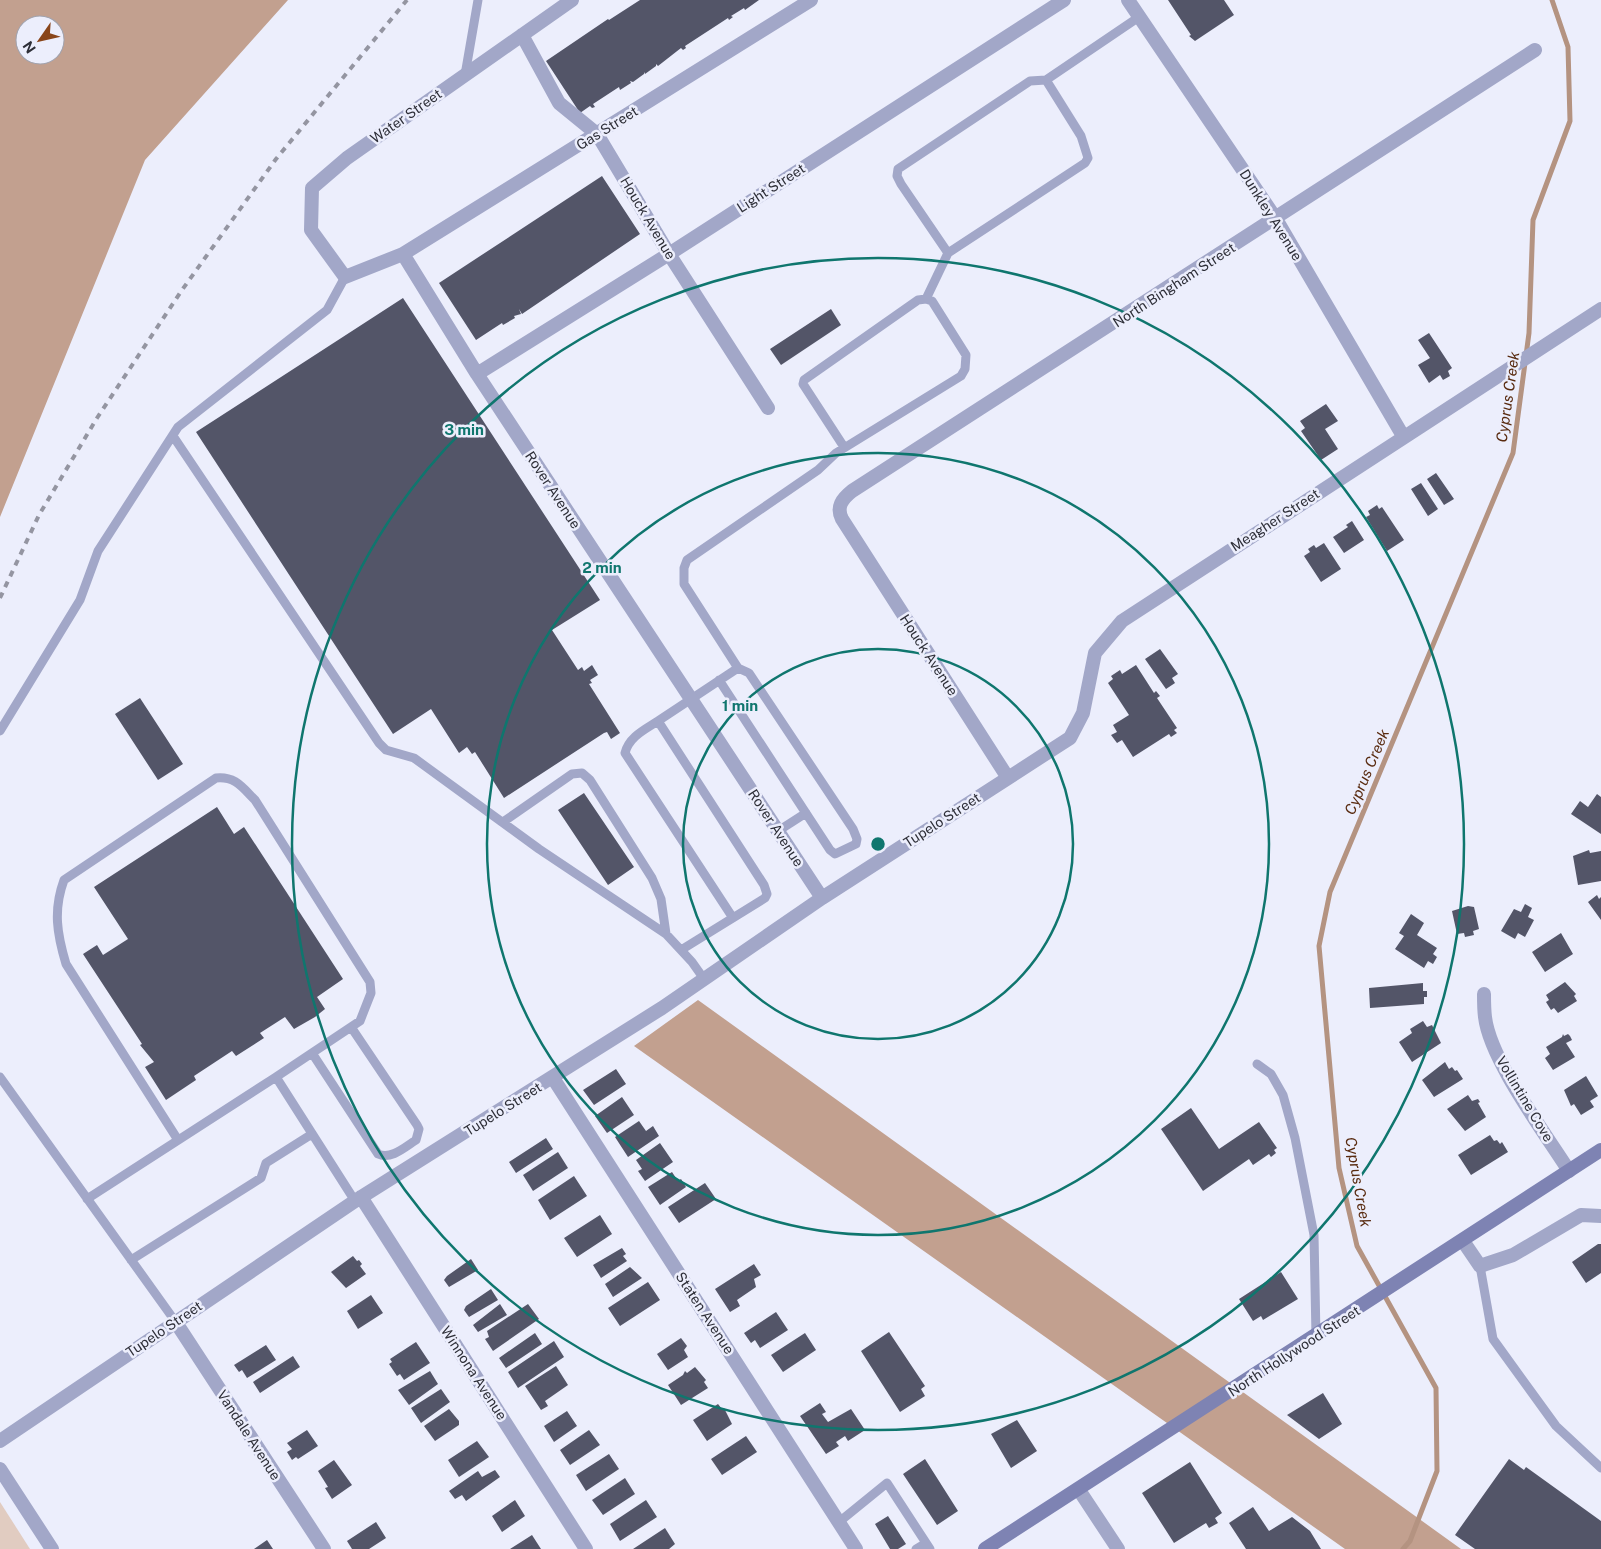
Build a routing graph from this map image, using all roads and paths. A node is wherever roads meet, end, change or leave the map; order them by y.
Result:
1 (478, 0) edge
2 (572, 0) edge
3 (811, 0) edge
4 (1064, 0) edge
5 (1128, 0) edge
6 (1139, 17) junction
7 (522, 36) junction
8 (1535, 50) dead end
9 (465, 75) junction
10 (1046, 80) junction
11 (597, 134) junction
12 (1276, 219) junction
13 (948, 253) junction
14 (403, 254) junction
15 (669, 254) junction
16 (345, 277) junction
17 (926, 299) junction
18 (1601, 309) edge
19 (477, 374) junction
20 (768, 408) dead end
21 (173, 436) junction
22 (1403, 436) junction
23 (844, 447) junction
24 (850, 532) joint
25 (738, 668) junction
26 (719, 680) junction
27 (691, 699) junction
28 (658, 721) junction
29 (0, 731) edge
30 (1008, 778) junction
31 (806, 813) junction
32 (503, 822) junction
33 (778, 831) junction
34 (822, 898) junction
35 (733, 918) junction
36 (666, 934) junction
37 (681, 950) junction
38 (704, 979) junction
39 (1484, 994) dead end
40 (351, 1027) junction
41 (312, 1053) junction
42 (1257, 1064) dead end
43 (0, 1077) edge
44 (276, 1077) junction
45 (553, 1078) junction
46 (312, 1134) junction
47 (178, 1140) junction
48 (1601, 1150) edge
49 (1569, 1171) junction
50 (87, 1199) junction
51 (358, 1199) junction
52 (1601, 1216) edge
53 (1463, 1242) junction
54 (131, 1260) junction
55 (1480, 1266) junction
56 (175, 1321) junction
57 (1316, 1336) junction
58 (0, 1441) edge
59 (1601, 1468) edge
60 (0, 1469) edge
61 (1079, 1490) junction
62 (839, 1522) junction
63 (928, 1546) edge
64 (52, 1549) edge
65 (324, 1549) edge
66 (586, 1549) edge
67 (856, 1549) edge
68 (916, 1549) edge
69 (986, 1549) edge
70 (1118, 1549) edge

1 - 9 lane
2 - 7 street, Water Street
3 - 11 street, Gas Street
4 - 15 street, Light Street
5 - 6 street, Dunkley Avenue
6 - 10 lane
6 - 12 street, Dunkley Avenue
7 - 9 street, Water Street
7 - 11 street, Houck Avenue
8 - 12 street, North Bingham Street
9 - 16 street, Water Street
10 - 13 lane
10 - 13 lane
11 - 14 street, Gas Street
11 - 15 street, Houck Avenue
12 - 22 street, Dunkley Avenue
12 - 24 street, North Bingham Street
13 - 17 lane
14 - 16 street
14 - 19 street, Rover Avenue
15 - 19 street, Light Street
15 - 20 street, Houck Avenue
16 - 21 lane
17 - 23 lane
17 - 23 lane
18 - 22 street, Meagher Street
19 - 27 street, Rover Avenue
21 - 29 lane
21 - 32 lane
22 - 30 street, Meagher Street
23 - 25 lane
24 - 30 street, Houck Avenue
25 - 26 lane
25 - 31 lane
26 - 27 lane
26 - 31 lane
27 - 28 lane
27 - 33 street, Rover Avenue
28 - 35 lane
28 - 35 lane
30 - 34 street, Tupelo Street
31 - 33 lane
32 - 36 lane
32 - 36 lane
33 - 34 street, Rover Avenue
34 - 38 street, Tupelo Street
35 - 37 lane
36 - 37 lane
37 - 38 lane
38 - 45 street, Tupelo Street
39 - 49 street, Vollintine Cove
40 - 41 lane
40 - 41 lane
40 - 47 lane
41 - 44 lane
42 - 57 lane
43 - 50 lane
44 - 46 lane
44 - 47 lane
45 - 51 street, Tupelo Street
45 - 62 street, Staten Avenue
46 - 51 lane
46 - 54 lane
47 - 50 lane
48 - 49 main road, North Hollywood Street
49 - 53 main road, North Hollywood Street
50 - 54 lane
51 - 56 street, Tupelo Street
51 - 66 street, Winnona Avenue
52 - 55 street
53 - 55 street
53 - 57 main road, North Hollywood Street
54 - 56 lane
55 - 59 lane
56 - 58 street, Tupelo Street
56 - 65 street, Vandale Avenue
57 - 61 main road, North Hollywood Street
60 - 64 street
61 - 69 main road, North Hollywood Street
61 - 70 street
62 - 63 lane
62 - 67 street, Staten Avenue
63 - 68 lane

